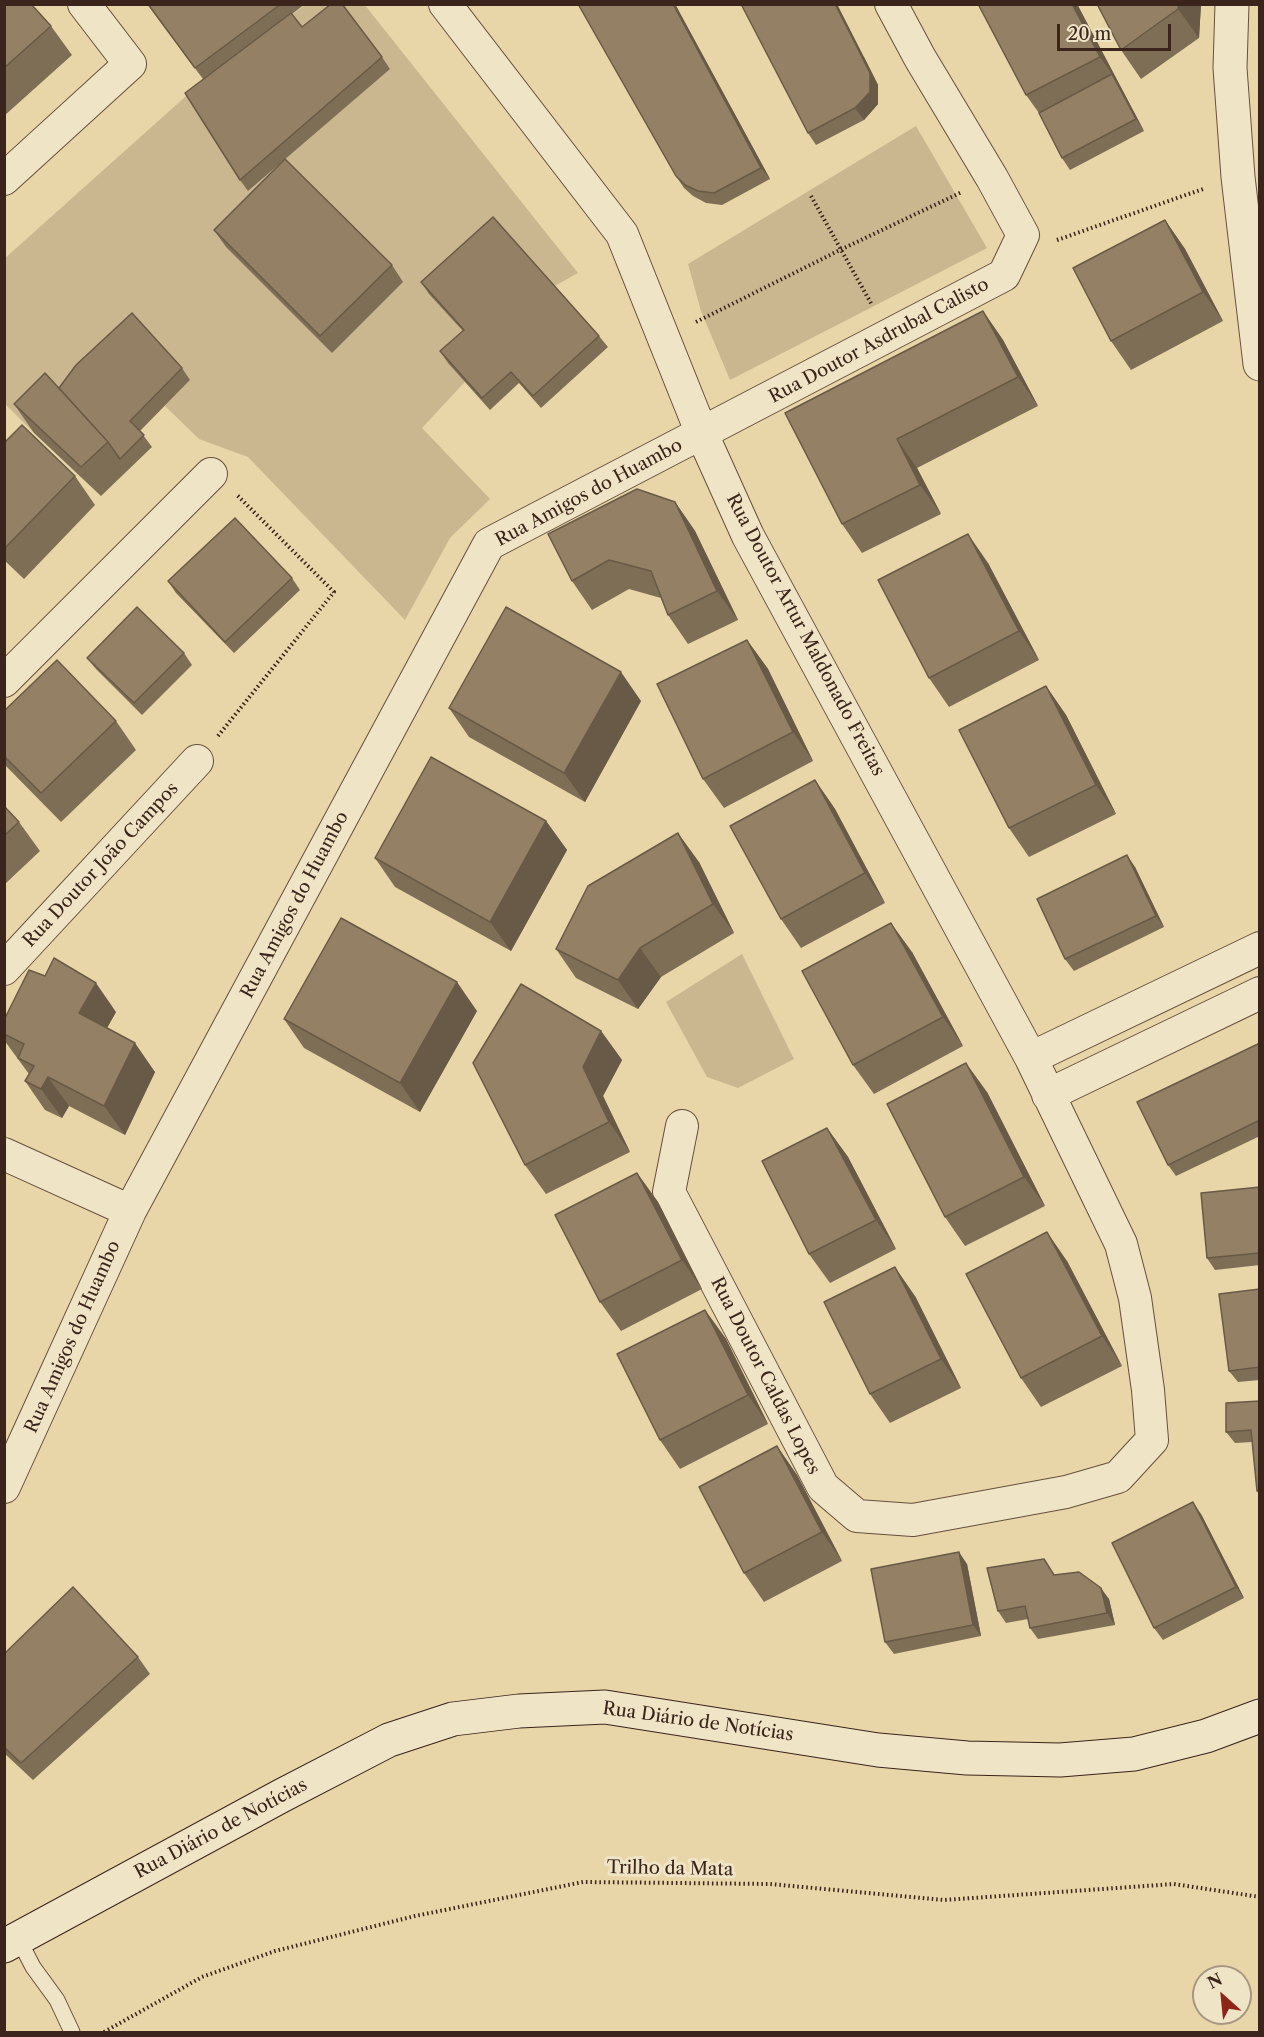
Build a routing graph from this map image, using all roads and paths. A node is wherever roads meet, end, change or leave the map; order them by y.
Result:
1 (84, 4) edge
2 (445, 4) edge
3 (891, 4) edge
4 (1232, 4) edge
5 (992, 178) junction
6 (4, 179) edge
7 (811, 196) dead end
8 (1163, 202) dead end
9 (840, 250) junction
10 (1014, 255) junction
11 (890, 336) junction
12 (664, 338) junction
13 (1260, 364) edge
14 (702, 434) junction
15 (211, 474) joint
16 (4, 681) edge
17 (197, 761) joint
18 (1260, 948) edge
19 (4, 969) edge
20 (1260, 993) edge
21 (1031, 1058) junction
22 (1048, 1095) junction
23 (682, 1126) dead end
24 (4, 1154) edge
25 (130, 1211) junction
26 (4, 1487) edge
27 (1260, 1716) edge
28 (1260, 1897) edge
29 (11, 1942) edge
30 (72, 2032) edge
31 (105, 2032) edge

1 - 6 street
2 - 12 street, Rua Doutor Artur Maldonado Freitas
3 - 5 street, Rua Doutor Asdrubal Calisto
4 - 13 main road
5 - 9 path
5 - 10 street, Rua Doutor Asdrubal Calisto
7 - 9 path
8 - 10 path
9 - 11 path
9 - 12 path
10 - 11 street, Rua Doutor Asdrubal Calisto
11 - 14 street, Rua Doutor Asdrubal Calisto
12 - 14 street, Rua Doutor Artur Maldonado Freitas
14 - 21 street, Rua Doutor Artur Maldonado Freitas
14 - 25 street, Rua Amigos do Huambo
15 - 16 street
15 - 17 path
17 - 19 street, Rua Doutor João Campos
18 - 21 street
20 - 22 street
21 - 22 street, Rua Doutor Artur Maldonado Freitas
22 - 23 street, Rua Doutor Caldas Lopes
24 - 25 street
25 - 26 street, Rua Amigos do Huambo
27 - 29 main road, Rua Diário de Notícias
28 - 31 path, Trilho da Mata
29 - 30 lane

